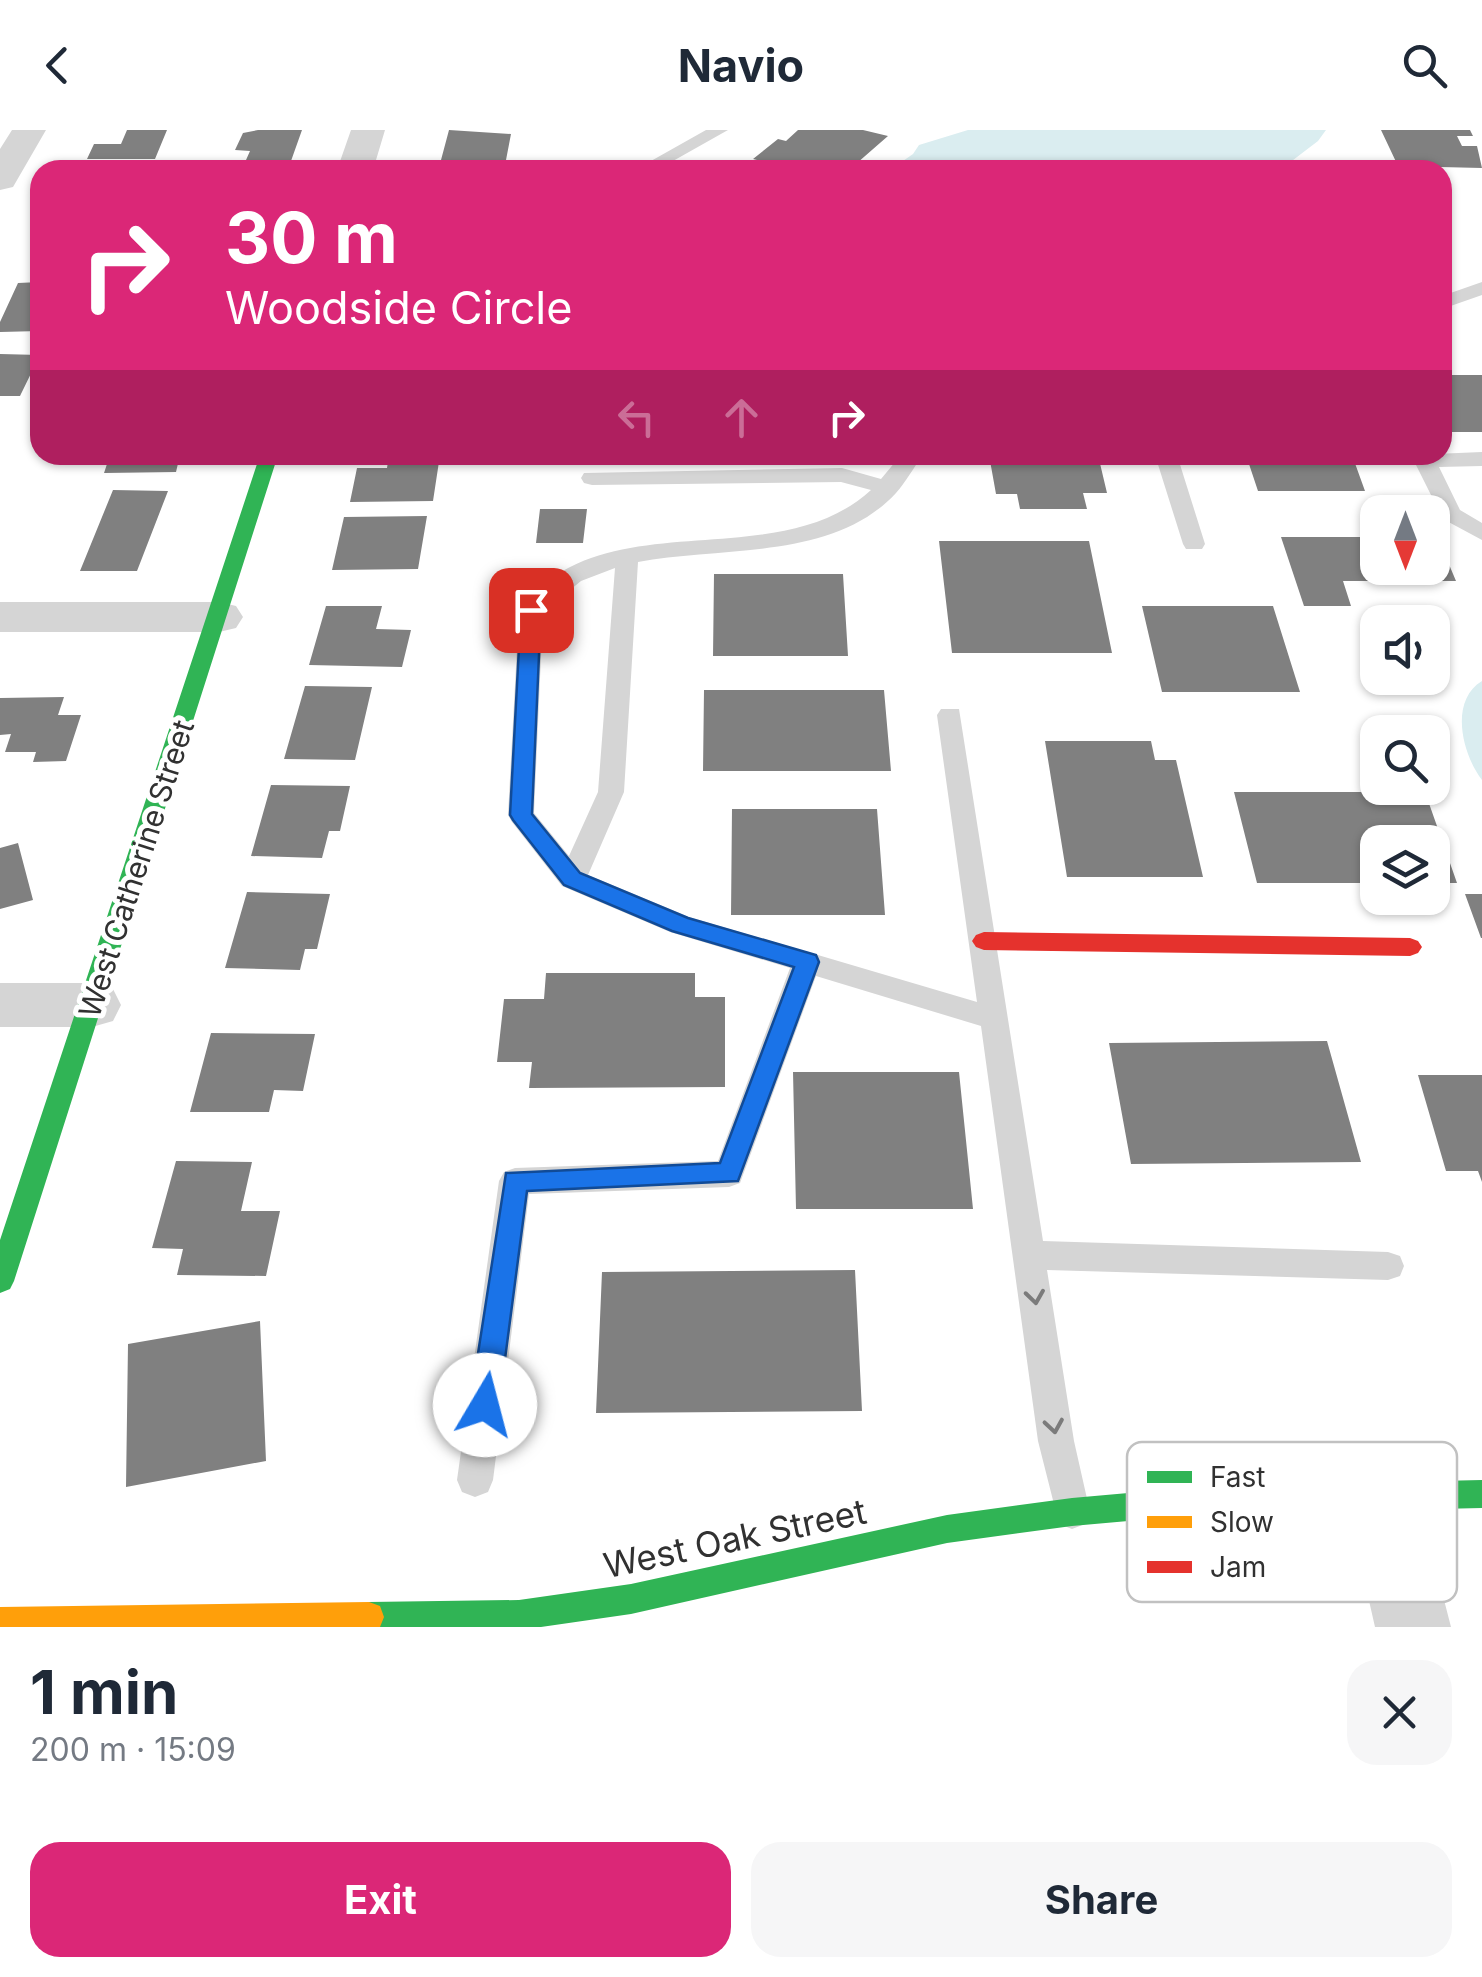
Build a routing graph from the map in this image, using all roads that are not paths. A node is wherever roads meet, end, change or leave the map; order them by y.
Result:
1 (29, 130) edge
2 (368, 130) edge
3 (719, 130) edge
4 (358, 160) edge
5 (663, 160) edge
6 (0, 179) edge
7 (1482, 288) edge
8 (1452, 300) edge
9 (1452, 458) edge
10 (1482, 459) edge
11 (266, 465) edge
12 (905, 465) edge
13 (1169, 465) edge
14 (1427, 465) edge
15 (592, 478) dead end
16 (888, 488) junction
17 (1482, 533) edge
18 (1194, 544) dead end
19 (626, 560) junction
20 (0, 617) edge
21 (219, 617) junction
22 (950, 715) dead end
23 (572, 879) junction
24 (984, 941) junction
25 (1410, 947) dead end
26 (808, 962) junction
27 (0, 1005) edge
28 (92, 1005) junction
29 (995, 1019) junction
30 (1030, 1254) junction
31 (1388, 1266) dead end
32 (0, 1281) edge
33 (475, 1480) dead end
34 (1457, 1494) edge
35 (1482, 1494) edge
36 (1127, 1507) edge
37 (1072, 1512) junction
38 (1407, 1602) edge
39 (0, 1622) edge
40 (1413, 1627) edge

1 - 6 street
2 - 4 street
3 - 5 lane
7 - 8 lane
9 - 10 lane
11 - 21 street, West Catherine Street
12 - 16 lane
13 - 18 lane
14 - 17 lane
15 - 16 lane
16 - 19 lane
19 - 23 lane
19 - 23 lane
20 - 21 street
21 - 28 street, West Catherine Street
22 - 24 lane
23 - 26 lane
24 - 25 street
24 - 29 lane
26 - 29 lane
26 - 33 lane
27 - 28 street
28 - 32 street, West Catherine Street
29 - 30 lane
30 - 31 lane
30 -> 37 lane
34 - 35 street, West Oak Street
36 - 37 street, West Oak Street
37 - 39 street, West Oak Street
38 - 40 street

